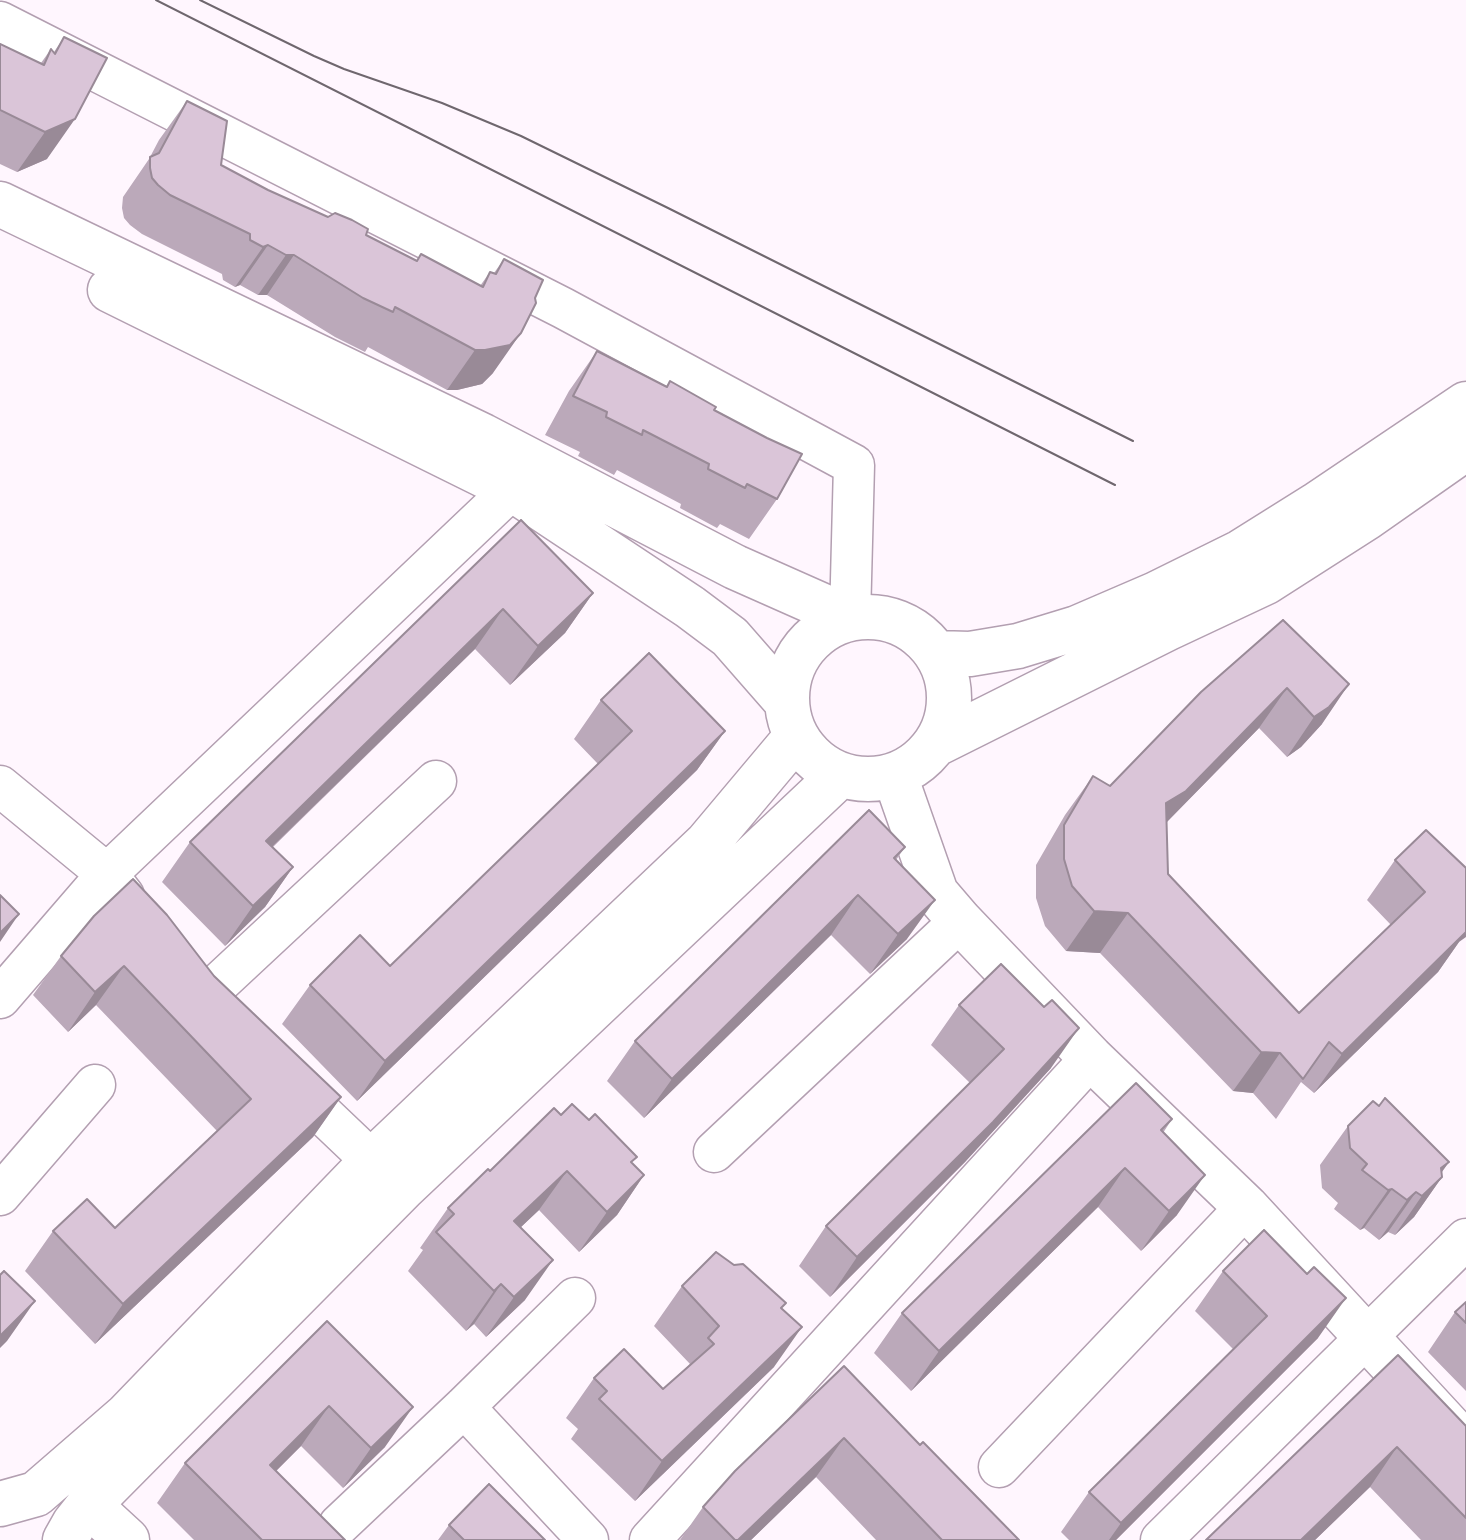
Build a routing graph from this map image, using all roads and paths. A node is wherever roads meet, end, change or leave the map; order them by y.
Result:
1 (0, 22) edge
2 (0, 204) edge
3 (0, 236) edge
4 (1466, 404) edge
5 (1466, 448) edge
6 (512, 489) junction
7 (850, 618) junction
8 (936, 653) junction
9 (791, 719) junction
10 (936, 744) junction
11 (840, 775) junction
12 (895, 776) junction
13 (436, 781) dead end
14 (0, 786) edge
15 (107, 874) junction
16 (960, 921) junction
17 (145, 924) edge
18 (0, 998) edge
19 (203, 998) edge
20 (259, 1053) edge
21 (1091, 1058) junction
22 (95, 1085) dead end
23 (714, 1152) dead end
24 (372, 1161) junction
25 (0, 1195) edge
26 (1246, 1207) junction
27 (1466, 1239) edge
28 (575, 1298) dead end
29 (1367, 1337) junction
30 (464, 1407) junction
31 (1466, 1445) edge
32 (999, 1467) dead end
33 (0, 1506) edge
34 (77, 1523) edge
35 (339, 1525) dead end
36 (40, 1540) edge
37 (127, 1540) edge
38 (588, 1540) edge
39 (650, 1540) edge
40 (1161, 1540) edge

1 - 7 street
2 - 7 street
3 - 6 street
4 - 8 street
5 - 10 street
6 - 9 street
6 - 15 street
7 - 8 street
7 - 9 street
8 - 10 street
9 - 11 street
9 - 24 street
10 - 12 street
11 - 12 street
11 - 34 street
12 - 16 street
13 - 19 street
14 - 15 street
15 - 17 street
15 - 18 street
16 - 21 street
16 - 23 street
20 - 24 street
21 - 26 street
21 - 39 street
22 - 25 street
24 - 33 street
26 - 29 street
26 - 32 street
27 - 29 street
28 - 30 street
29 - 31 street
29 - 40 street
30 - 35 street
30 - 38 street
33 - 36 street
34 - 37 street

